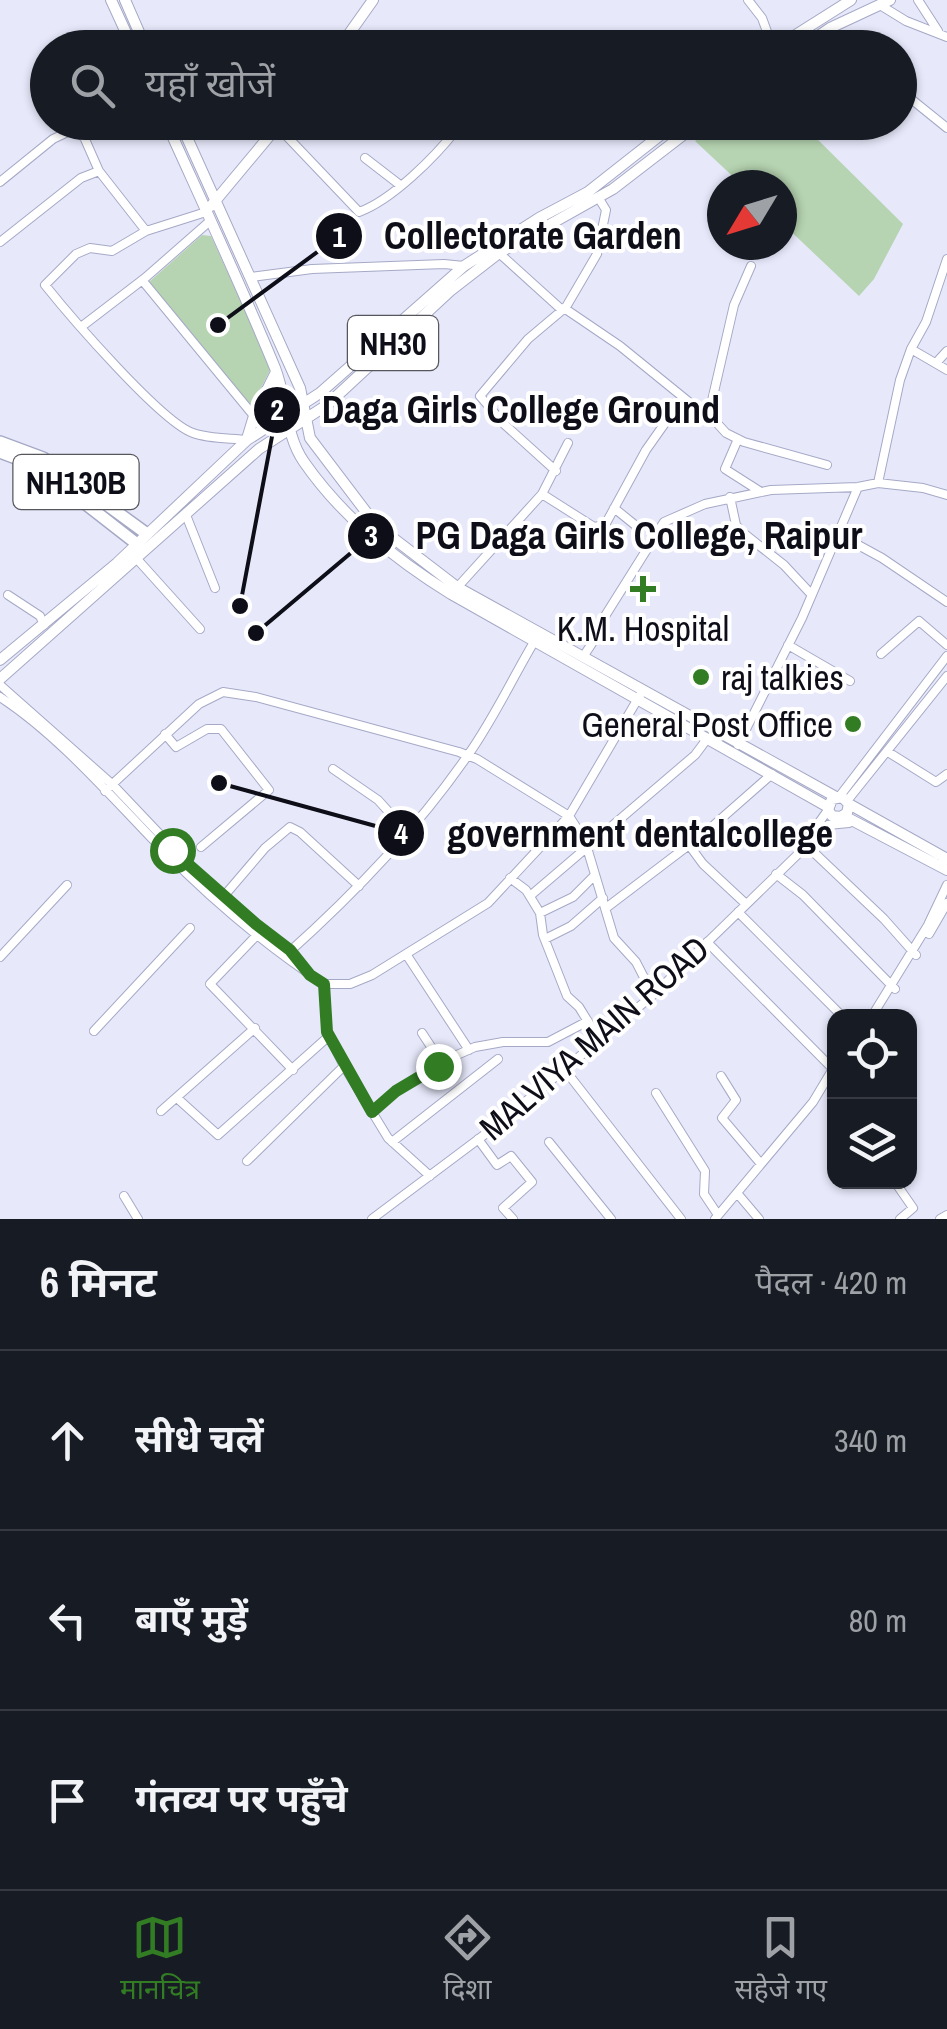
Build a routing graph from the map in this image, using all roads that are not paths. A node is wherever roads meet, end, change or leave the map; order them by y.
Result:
1 (112, 0) edge
2 (125, 0) edge
3 (373, 0) edge
4 (748, 0) edge
5 (851, 0) edge
6 (918, 0) edge
7 (885, 2) edge
8 (801, 29) edge
9 (124, 30) edge
10 (138, 30) edge
11 (352, 30) edge
12 (767, 30) edge
13 (830, 30) edge
14 (938, 31) junction
15 (947, 37) edge
16 (917, 104) edge
17 (947, 128) edge
18 (52, 140) edge
19 (85, 140) edge
20 (174, 140) edge
21 (188, 140) edge
22 (267, 140) edge
23 (294, 140) edge
24 (448, 140) edge
25 (654, 140) edge
26 (677, 140) edge
27 (364, 158) dead end
28 (100, 171) junction
29 (0, 182) edge
30 (400, 185) junction
31 (598, 197) junction
32 (215, 202) junction
33 (208, 216) junction
34 (146, 231) junction
35 (0, 242) edge
36 (498, 253) junction
37 (947, 259) edge
38 (752, 266) dead end
39 (461, 274) junction
40 (252, 277) junction
41 (142, 280) junction
42 (563, 309) junction
43 (81, 327) junction
44 (911, 348) junction
45 (947, 350) edge
46 (936, 364) junction
47 (947, 370) edge
48 (276, 372) junction
49 (303, 403) junction
50 (706, 411) junction
51 (287, 412) junction
52 (254, 416) junction
53 (670, 416) dead end
54 (306, 419) junction
55 (290, 428) junction
56 (738, 439) junction
57 (247, 440) junction
58 (0, 442) edge
59 (568, 444) dead end
60 (265, 446) junction
61 (0, 452) edge
62 (305, 464) junction
63 (827, 465) dead end
64 (556, 471) junction
65 (878, 483) junction
66 (858, 487) junction
67 (761, 492) junction
68 (542, 494) junction
69 (947, 495) edge
70 (730, 497) junction
71 (614, 508) junction
72 (186, 515) junction
73 (640, 530) dead end
74 (147, 534) junction
75 (838, 534) junction
76 (137, 544) junction
77 (138, 559) junction
78 (216, 588) dead end
79 (454, 590) junction
80 (812, 594) junction
81 (8, 595) dead end
82 (947, 602) edge
83 (44, 625) junction
84 (200, 629) dead end
85 (534, 642) junction
86 (788, 645) junction
87 (947, 645) edge
88 (881, 654) dead end
89 (947, 656) edge
90 (584, 657) junction
91 (0, 660) edge
92 (947, 676) edge
93 (850, 681) dead end
94 (0, 682) edge
95 (640, 695) junction
96 (0, 698) edge
97 (165, 734) junction
98 (707, 739) junction
99 (736, 748) junction
100 (888, 752) junction
101 (468, 755) junction
102 (333, 769) dead end
103 (772, 774) junction
104 (947, 774) edge
105 (109, 788) junction
106 (812, 796) junction
107 (843, 803) junction
108 (828, 808) junction
109 (569, 816) junction
110 (818, 823) junction
111 (408, 833) junction
112 (885, 837) junction
113 (805, 844) junction
114 (586, 845) junction
115 (689, 845) junction
116 (202, 847) dead end
117 (947, 859) edge
118 (928, 861) junction
119 (947, 870) edge
120 (776, 874) junction
121 (595, 875) junction
122 (510, 878) junction
123 (947, 885) edge
124 (67, 886) dead end
125 (358, 886) junction
126 (224, 896) junction
127 (530, 896) junction
128 (604, 903) junction
129 (746, 904) junction
130 (947, 904) edge
131 (738, 912) junction
132 (540, 913) junction
133 (190, 928) dead end
134 (257, 935) junction
135 (545, 939) junction
136 (707, 942) junction
137 (288, 953) junction
138 (914, 953) junction
139 (406, 954) junction
140 (0, 958) edge
141 (324, 984) junction
142 (893, 988) junction
143 (653, 996) junction
144 (835, 1009) edge
145 (877, 1009) edge
146 (588, 1021) junction
147 (255, 1028) junction
148 (94, 1031) dead end
149 (422, 1034) dead end
150 (329, 1036) junction
151 (600, 1041) junction
152 (468, 1050) junction
153 (498, 1059) dead end
154 (827, 1061) edge
155 (442, 1062) junction
156 (344, 1066) junction
157 (293, 1070) junction
158 (565, 1070) junction
159 (721, 1076) dead end
160 (827, 1078) edge
161 (824, 1083) junction
162 (827, 1086) edge
163 (656, 1093) dead end
164 (177, 1098) junction
165 (161, 1112) dead end
166 (372, 1112) junction
167 (478, 1139) junction
168 (392, 1142) junction
169 (549, 1142) dead end
170 (247, 1161) dead end
171 (761, 1164) junction
172 (430, 1176) junction
173 (900, 1189) edge
174 (737, 1193) junction
175 (124, 1196) dead end
176 (947, 1215) edge
177 (716, 1217) edge
178 (138, 1219) edge
179 (372, 1219) edge
180 (513, 1219) edge
181 (610, 1219) edge
182 (681, 1219) edge
183 (759, 1219) edge
184 (900, 1219) edge
185 (940, 1219) edge

1 - 9 main road
2 - 10 main road
3 - 11 main road
4 - 12 street
5 - 8 main road
6 - 14 street
7 - 13 main road
7 - 14 street
14 - 15 street
16 - 17 street
18 - 29 street
19 - 28 street
20 - 33 main road
21 - 32 main road
22 - 32 main road
23 - 30 street
24 - 30 street
25 - 39 main road, NH30
26 - 31 main road, NH30
27 - 30 street
28 - 34 street
28 - 35 street
31 - 36 main road, NH30
31 - 42 street
32 - 33 main road
32 - 40 main road
33 - 34 street
33 - 41 street
33 - 48 main road
34 - 43 street
36 - 39 main road, NH30
36 - 42 street
37 - 44 street
38 - 50 street
39 - 40 street
39 - 49 main road, NH30
39 - 54 main road, NH30
40 - 49 main road
41 - 43 street
41 - 52 street
42 - 50 street
42 - 64 street
43 - 57 street
44 - 46 street
44 - 65 street
45 - 46 street
46 - 47 street
48 - 51 main road
48 - 52 main road
49 - 51 main road, NH30
49 - 54 main road
50 - 56 street
51 - 55 main road
51 - 57 main road, NH30
52 - 57 main road
53 - 71 street
54 - 55 main road, NH30
54 - 79 main road
55 - 60 main road, NH30
55 - 62 main road
56 - 63 street
56 - 67 street
57 - 74 main road, NH30
58 - 74 highway, NH130B
59 - 64 street
60 - 62 main road
60 - 72 main road, NH30
61 - 76 highway, NH130B
62 - 79 main road
64 - 68 street
65 - 66 street
65 - 69 street
66 - 67 street
66 - 75 street
67 - 70 street
68 - 71 street
68 - 79 street
70 - 80 street
70 - 90 street
71 - 73 street
72 - 77 main road, NH30
72 - 78 street
74 - 76 main road, NH30
75 - 80 street
75 - 82 street
76 - 83 main road, NH30
77 - 84 street
77 - 94 main road, NH30
79 - 85 main road
79 - 90 main road
80 - 86 street
81 - 83 street
83 - 91 main road, NH30
85 - 95 main road
85 - 101 street
86 - 93 street
86 - 99 street
87 - 88 street
89 - 107 street
90 - 95 main road
92 - 100 street
94 - 105 street
95 - 98 main road
95 - 99 main road
95 - 109 street
96 - 105 street
97 - 101 street
97 - 105 street
97 - 116 street
98 - 99 main road
98 - 114 street
99 - 103 main road
99 - 107 main road
100 - 104 street
100 - 107 street
101 - 109 street
101 - 111 street
102 - 111 street
103 - 106 main road
103 - 115 street
105 - 126 street
105 - 134 street
106 - 108 main road
106 - 110 street
107 - 108 main road
107 - 108 main road
107 - 112 main road
107 - 117 main road
108 - 110 street
109 - 114 street
109 - 122 street
110 - 113 street
111 - 125 street
112 - 113 street
112 - 118 main road
113 - 120 street, MALVIYA MAIN ROAD
113 - 138 street
114 - 121 street
114 - 127 street
115 - 128 street
115 - 129 street
118 - 119 main road
118 - 123 street
120 - 129 street, MALVIYA MAIN ROAD
120 - 142 street
121 - 128 street
121 - 132 street
122 - 127 street
122 - 139 street
123 - 138 street
124 - 140 street
125 - 126 street
125 - 137 street
126 - 137 street
127 - 132 street
128 - 135 street
128 - 143 street
129 - 131 street, MALVIYA MAIN ROAD
130 - 138 street
131 - 136 street, MALVIYA MAIN ROAD
131 - 144 street
132 - 135 street
133 - 148 street
134 - 137 street
134 - 147 street
135 - 146 street
136 - 143 street, MALVIYA MAIN ROAD
136 - 154 street
137 - 141 street
138 - 142 street
139 - 141 street
139 - 152 street
141 - 150 street
142 - 145 street
143 - 151 street, MALVIYA MAIN ROAD
146 - 151 street
146 - 152 street
147 - 157 street
147 - 164 street
149 - 155 street
150 - 156 street
150 - 157 street
151 - 158 street, MALVIYA MAIN ROAD
152 - 155 street
153 - 168 street
155 - 166 street
156 - 166 street
156 - 170 street
157 - 164 street
158 - 167 street, MALVIYA MAIN ROAD
158 - 182 street
159 - 171 street
160 - 161 street
161 - 162 street
161 - 171 street
163 - 177 street
164 - 165 street
166 - 168 street
167 - 172 street, MALVIYA MAIN ROAD
167 - 180 street
168 - 172 street
169 - 181 street
171 - 174 street
172 - 179 street, MALVIYA MAIN ROAD
173 - 184 street
174 - 177 street
174 - 183 street
175 - 178 street
176 - 185 street

